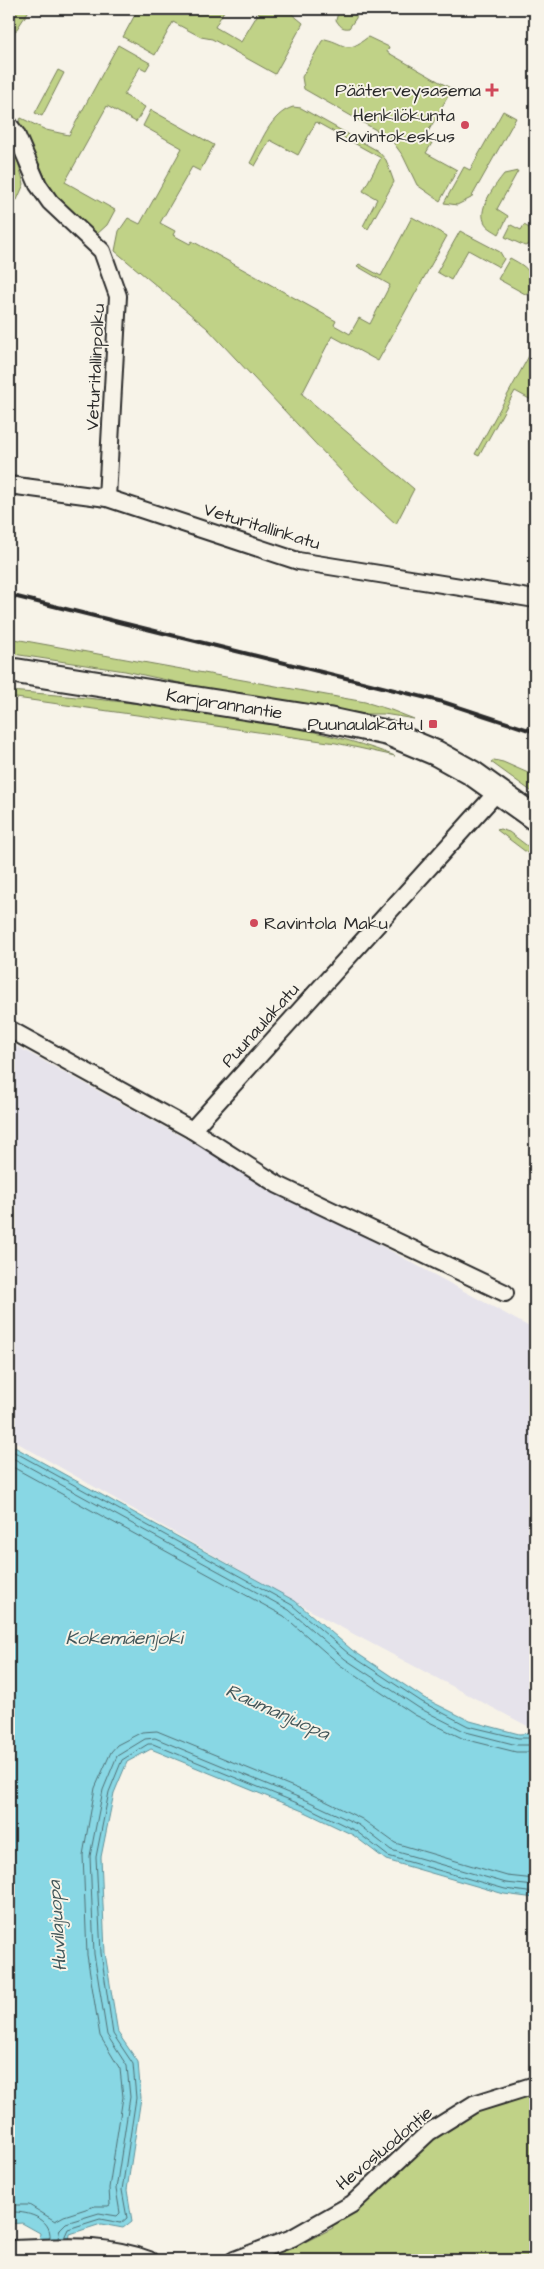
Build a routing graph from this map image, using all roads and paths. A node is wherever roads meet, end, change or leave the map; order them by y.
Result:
1 (9, 125) edge
2 (9, 485) edge
3 (107, 498) junction
4 (535, 599) edge
5 (9, 670) edge
6 (498, 791) junction
7 (535, 818) edge
8 (9, 1029) edge
9 (192, 1130) junction
10 (505, 1293) dead end
11 (535, 2085) edge
12 (9, 2249) edge
13 (149, 2260) edge
14 (234, 2260) edge

1 - 3 street, Veturitallinpolku
2 - 3 street, Veturitallinkatu
3 - 4 street, Veturitallinkatu
5 - 6 main road, Karjarannantie
6 - 7 main road, Karjarannantie
6 - 9 street, Puunaulakatu
8 - 9 street
9 - 10 street
11 - 14 street, Hevosluodontie
12 - 13 street

